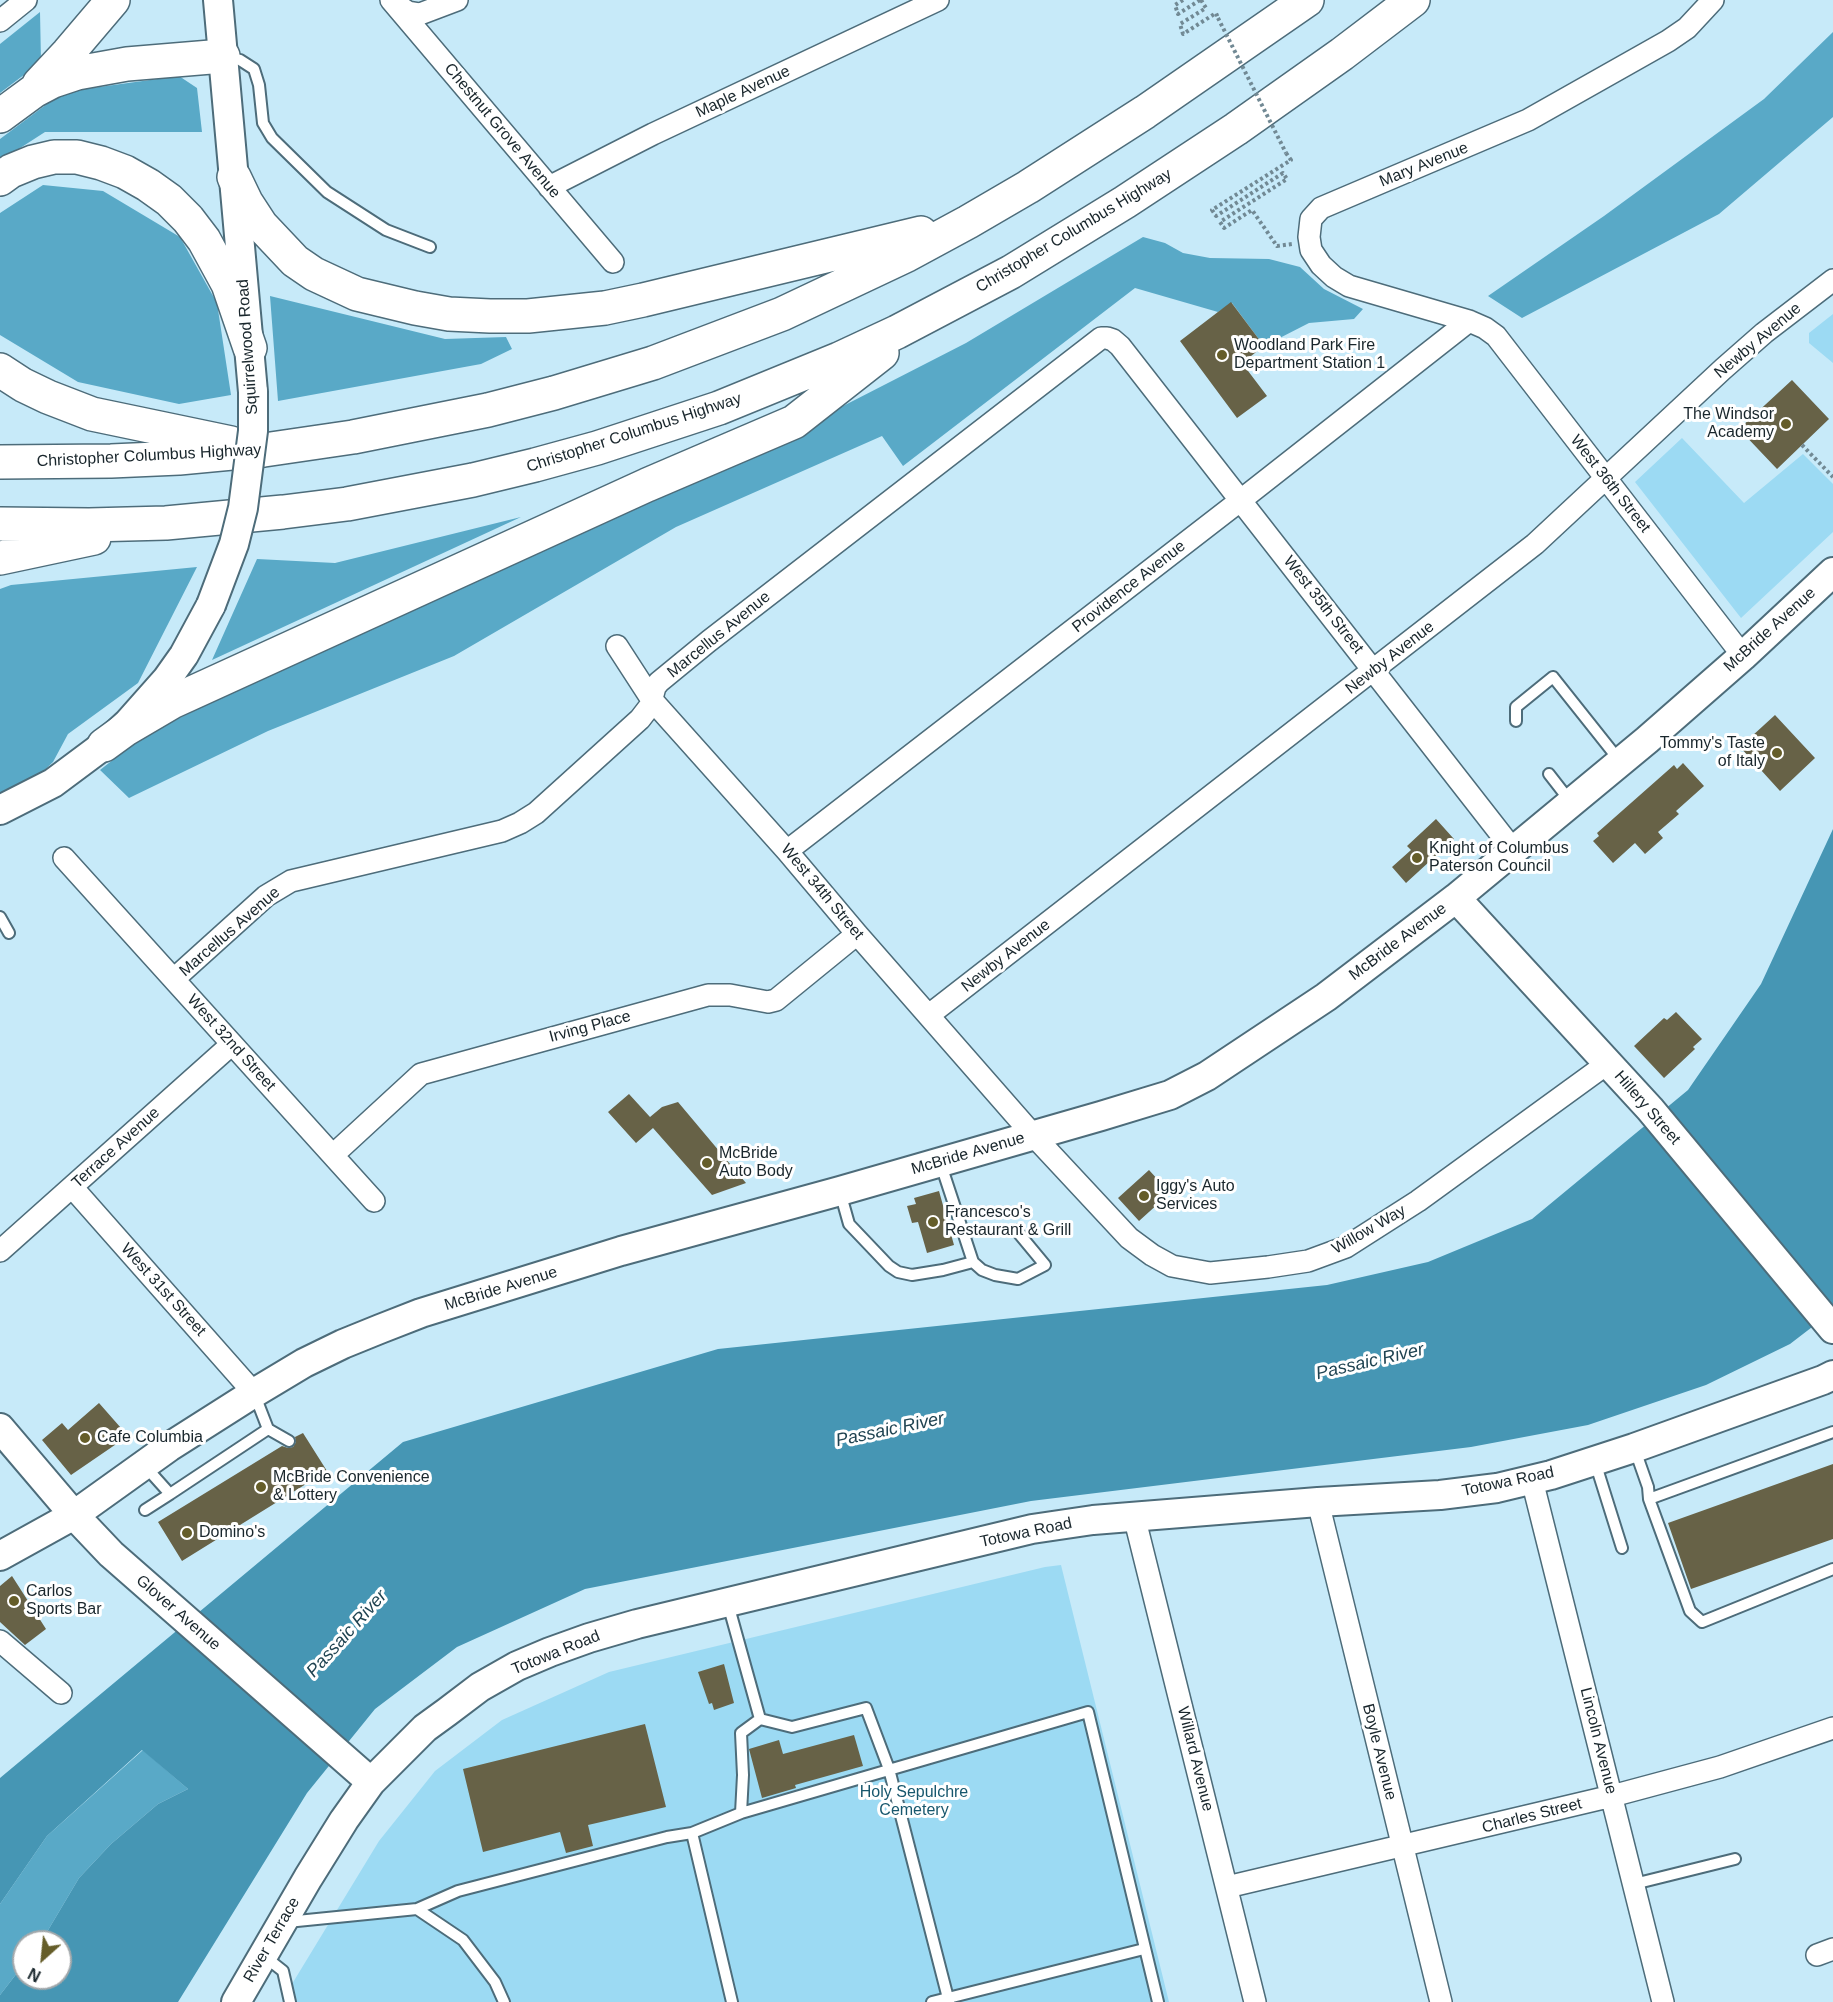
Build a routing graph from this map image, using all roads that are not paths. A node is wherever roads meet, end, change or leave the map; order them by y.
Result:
1 (26, 0) edge
2 (113, 0) edge
3 (218, 0) edge
4 (392, 0) edge
5 (457, 0) edge
6 (938, 0) edge
7 (1307, 0) edge
8 (1413, 0) edge
9 (1713, 0) edge
10 (3, 14) edge
11 (223, 57) junction
12 (8, 110) edge
13 (234, 177) junction
14 (0, 179) edge
15 (549, 187) junction
16 (968, 222) junction
17 (430, 247) dead end
18 (613, 262) dead end
19 (1833, 280) edge
20 (931, 315) junction
21 (1469, 321) junction
22 (250, 348) junction
23 (1131, 360) joint
24 (0, 370) edge
25 (264, 450) junction
26 (0, 462) edge
27 (1605, 478) junction
28 (1241, 500) junction
29 (166, 523) junction
30 (0, 524) edge
31 (0, 558) edge
32 (1833, 572) edge
33 (617, 646) dead end
34 (1743, 656) junction
35 (1374, 671) junction
36 (652, 700) junction
37 (1516, 721) dead end
38 (104, 745) junction
39 (1621, 762) junction
40 (1549, 774) dead end
41 (1572, 804) junction
42 (0, 810) edge
43 (787, 851) junction
44 (1514, 851) junction
45 (64, 858) dead end
46 (1456, 898) junction
47 (0, 917) edge
48 (9, 933) dead end
49 (857, 934) junction
50 (174, 979) junction
51 (929, 1015) junction
52 (232, 1044) junction
53 (1608, 1063) junction
54 (1033, 1135) junction
55 (333, 1155) junction
56 (940, 1162) junction
57 (72, 1187) junction
58 (840, 1191) junction
59 (374, 1201) dead end
60 (1016, 1230) dead end
61 (0, 1251) edge
62 (973, 1262) junction
63 (1831, 1327) edge
64 (1833, 1375) edge
65 (254, 1392) junction
66 (268, 1429) junction
67 (1833, 1432) edge
68 (6, 1440) edge
69 (289, 1441) dead end
70 (1634, 1448) junction
71 (1594, 1461) junction
72 (144, 1465) junction
73 (1532, 1480) junction
74 (170, 1494) junction
75 (1649, 1499) junction
76 (1317, 1502) junction
77 (145, 1510) dead end
78 (74, 1515) junction
79 (1134, 1516) junction
80 (1622, 1548) dead end
81 (0, 1556) edge
82 (1833, 1569) edge
83 (727, 1602) junction
84 (0, 1641) edge
85 (61, 1693) dead end
86 (760, 1719) junction
87 (1833, 1728) edge
88 (889, 1769) junction
89 (362, 1775) junction
90 (1612, 1796) junction
91 (741, 1813) junction
92 (692, 1833) junction
93 (1403, 1847) junction
94 (1735, 1859) dead end
95 (308, 1878) joint
96 (1634, 1884) junction
97 (1227, 1887) junction
98 (417, 1910) junction
99 (283, 1922) junction
100 (1144, 1949) junction
101 (264, 1956) junction
102 (949, 2000) edge
103 (236, 2002) edge
104 (290, 2002) edge
105 (504, 2002) edge
106 (732, 2002) edge
107 (932, 2002) edge
108 (1158, 2002) edge
109 (1255, 2002) edge
110 (1441, 2002) edge
111 (1664, 2002) edge

1 - 10 street
2 - 12 highway
3 - 11 street, Squirrelwood Road
4 - 5 street
4 - 15 street, Chestnut Grove Avenue
6 - 15 street, Maple Avenue
7 - 16 highway, Christopher Columbus Highway
8 - 20 highway, Christopher Columbus Highway
9 - 21 street, Mary Avenue
11 - 12 highway
11 - 13 street, Squirrelwood Road
11 - 17 lane
13 - 16 highway
13 - 22 street, Squirrelwood Road
14 - 22 highway
15 - 18 street, Chestnut Grove Avenue
16 - 25 highway, Christopher Columbus Highway
19 - 27 street, Newby Avenue
20 - 29 highway, Christopher Columbus Highway
20 - 38 highway
21 - 27 street, West 36th Street
21 - 28 street, Providence Avenue
22 - 38 street, Squirrelwood Road, bridge
23 - 28 street, West 35th Street
23 - 36 street, Marcellus Avenue
24 - 25 highway
25 - 26 highway, Christopher Columbus Highway
27 - 34 street, West 36th Street
27 - 35 street, Newby Avenue
28 - 35 street, West 35th Street
28 - 43 street, Providence Avenue
29 - 30 highway, Christopher Columbus Highway
29 - 31 highway
32 - 34 street, McBride Avenue
33 - 36 street, West 34th Street
34 - 39 street, McBride Avenue
35 - 44 street, West 35th Street
35 - 51 street, Newby Avenue
36 - 43 street, West 34th Street
36 - 50 street, Marcellus Avenue
37 - 39 lane
38 - 42 street, Squirrelwood Road
39 - 41 street, McBride Avenue
40 - 41 lane
41 - 44 street, McBride Avenue
43 - 49 street, West 34th Street
44 - 46 street, McBride Avenue
45 - 50 street, West 32nd Street
46 - 53 street, Hillery Street
46 - 54 street, McBride Avenue
47 - 48 lane
49 - 51 street, West 34th Street
49 - 55 street, Irving Place
50 - 52 street, West 32nd Street
51 - 54 street, West 34th Street
52 - 55 street, West 32nd Street
52 - 57 street, Terrace Avenue
53 - 54 street, Willow Way
53 - 63 street, Hillery Street
54 - 56 street, McBride Avenue
55 - 59 street, West 32nd Street
56 - 58 street, McBride Avenue
56 - 62 lane
57 - 61 street, Terrace Avenue
57 - 65 street, West 31st Street
58 - 62 lane
58 - 65 street, McBride Avenue
60 - 62 lane
64 - 70 street, Totowa Road
65 - 66 lane
65 - 72 street, McBride Avenue
66 - 69 lane
66 - 74 lane
67 - 75 lane
68 - 78 street, Glover Avenue
70 - 71 street, Totowa Road
70 - 75 lane
71 - 73 street, Totowa Road
71 - 80 lane
72 - 74 lane
72 - 78 street, McBride Avenue
73 - 76 street, Totowa Road
73 - 90 street, Lincoln Avenue
74 - 77 lane
75 - 82 lane
76 - 79 street, Totowa Road
76 - 93 street, Boyle Avenue
78 - 81 street, McBride Avenue
78 - 89 street, Glover Avenue
79 - 83 street, Totowa Road
79 - 97 street, Willard Avenue
83 - 86 lane
83 - 89 street, Totowa Road
84 - 85 street
86 - 88 lane
86 - 91 lane
87 - 90 street, Charles Street
88 - 91 lane
88 - 100 lane
88 - 102 lane
89 - 95 street, Totowa Road
90 - 93 street, Charles Street
90 - 96 street, Lincoln Avenue
91 - 92 lane
92 - 98 lane
92 - 106 lane
93 - 97 street, Charles Street
93 - 110 street, Boyle Avenue
94 - 96 lane
95 - 99 street, River Terrace
96 - 111 street, Lincoln Avenue
97 - 109 street, Willard Avenue
98 - 99 lane
98 - 105 lane
99 - 101 street, River Terrace
100 - 102 lane
100 - 108 lane
101 - 103 street, River Terrace
101 - 104 lane
102 - 107 lane

